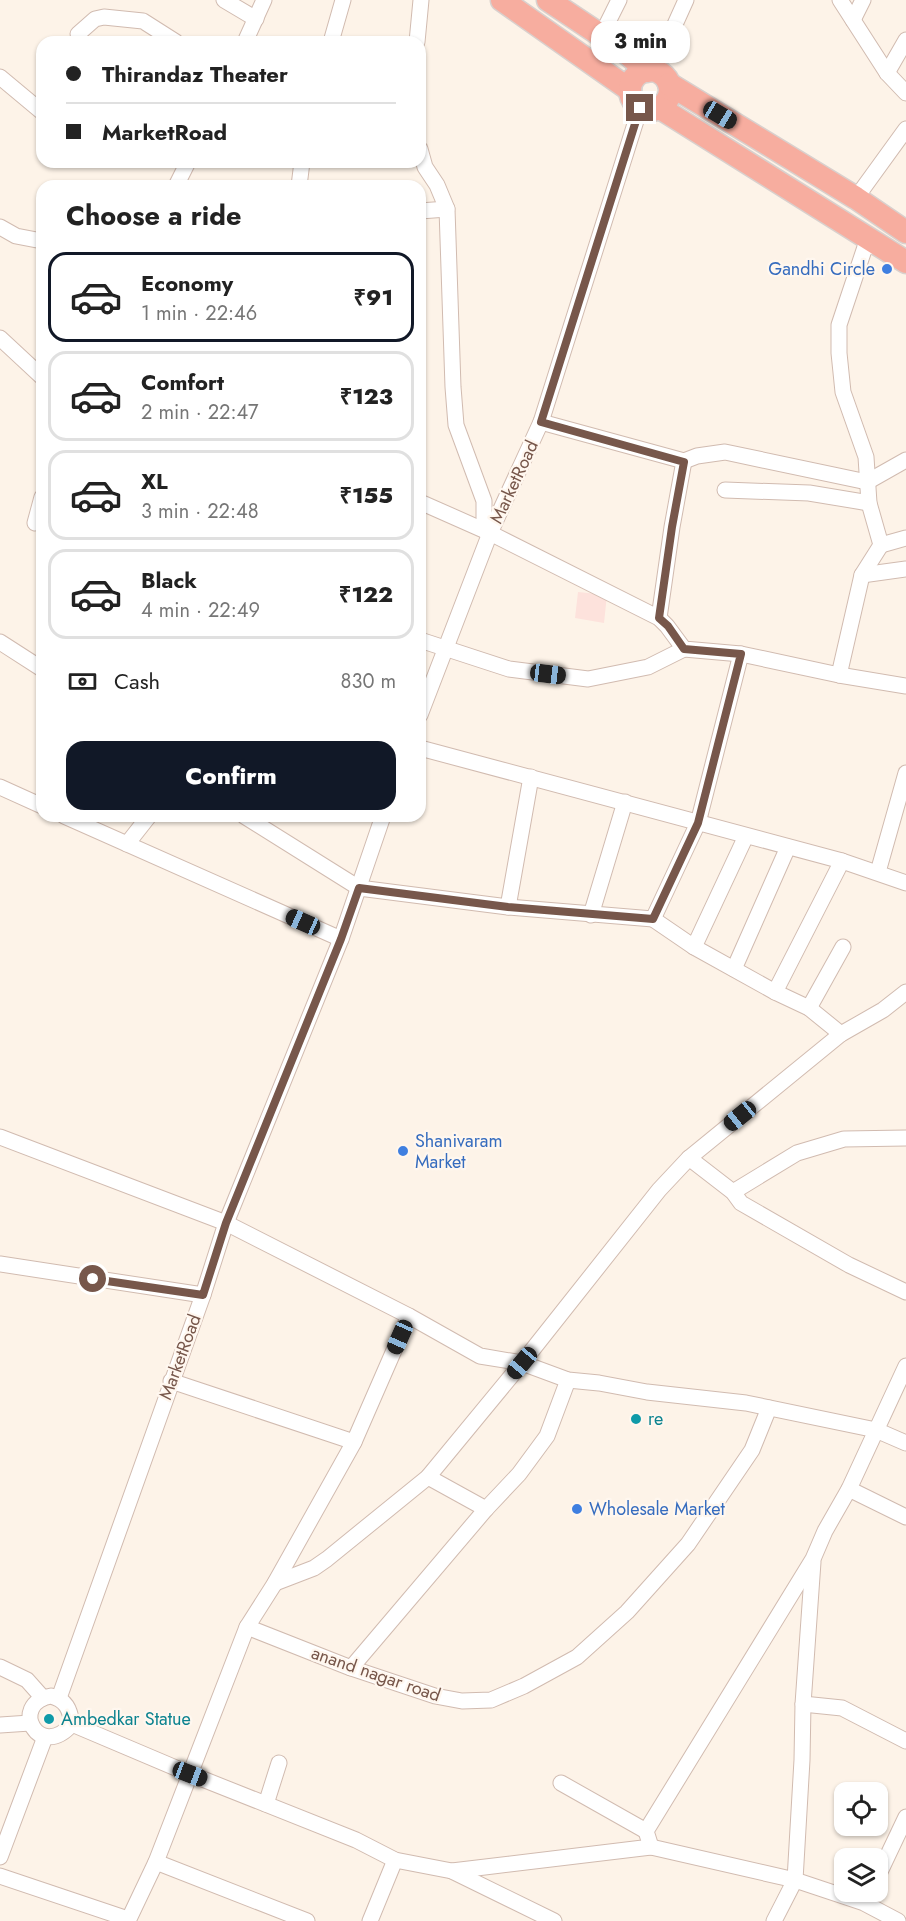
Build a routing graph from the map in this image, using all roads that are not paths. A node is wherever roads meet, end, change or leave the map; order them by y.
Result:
1 (224, 0) edge
2 (264, 0) edge
3 (343, 0) edge
4 (421, 0) edge
5 (502, 0) edge
6 (548, 0) edge
7 (619, 0) edge
8 (686, 0) edge
9 (840, 0) edge
10 (863, 0) edge
11 (256, 19) junction
12 (853, 20) junction
13 (78, 34) dead end
14 (167, 36) edge
15 (249, 36) edge
16 (333, 36) edge
17 (418, 36) edge
18 (602, 36) junction
19 (906, 40) edge
20 (887, 73) junction
21 (656, 75) junction
22 (0, 77) edge
23 (906, 93) edge
24 (643, 102) junction
25 (36, 107) edge
26 (906, 129) edge
27 (425, 168) edge
28 (856, 198) junction
29 (447, 209) junction
30 (426, 211) edge
31 (0, 226) edge
32 (906, 232) edge
33 (36, 240) edge
34 (880, 245) junction
35 (906, 262) edge
36 (0, 338) edge
37 (36, 371) edge
38 (541, 422) junction
39 (906, 460) edge
40 (684, 462) junction
41 (867, 482) junction
42 (725, 490) dead end
43 (869, 503) junction
44 (426, 505) edge
45 (36, 519) edge
46 (35, 523) dead end
47 (487, 532) junction
48 (906, 538) edge
49 (881, 545) junction
50 (906, 569) edge
51 (862, 575) junction
52 (659, 618) junction
53 (0, 642) edge
54 (426, 642) edge
55 (445, 648) junction
56 (684, 649) junction
57 (741, 654) junction
58 (36, 665) edge
59 (839, 675) junction
60 (906, 686) edge
61 (426, 699) edge
62 (426, 750) edge
63 (906, 773) edge
64 (531, 777) junction
65 (0, 787) edge
66 (625, 802) junction
67 (36, 803) edge
68 (78, 822) edge
69 (144, 822) edge
70 (260, 822) edge
71 (381, 822) edge
72 (698, 823) junction
73 (746, 836) junction
74 (127, 844) junction
75 (788, 847) junction
76 (842, 861) junction
77 (878, 872) junction
78 (906, 883) edge
79 (359, 888) junction
80 (508, 907) junction
81 (591, 915) junction
82 (653, 919) junction
83 (341, 939) junction
84 (694, 947) junction
85 (843, 948) dead end
86 (734, 969) junction
87 (775, 992) junction
88 (906, 992) edge
89 (809, 1008) junction
90 (841, 1034) junction
91 (0, 1137) edge
92 (906, 1138) edge
93 (689, 1158) junction
94 (733, 1192) junction
95 (226, 1223) junction
96 (0, 1264) edge
97 (906, 1292) edge
98 (203, 1295) junction
99 (409, 1316) junction
100 (522, 1363) junction
101 (906, 1366) edge
102 (568, 1380) junction
103 (171, 1381) junction
104 (769, 1408) junction
105 (876, 1430) junction
106 (354, 1442) junction
107 (906, 1443) edge
108 (428, 1477) junction
109 (849, 1489) junction
110 (486, 1509) junction
111 (906, 1517) edge
112 (813, 1558) junction
113 (275, 1583) junction
114 (247, 1628) junction
115 (0, 1666) edge
116 (351, 1668) junction
117 (43, 1698) junction
118 (59, 1698) junction
119 (803, 1704) junction
120 (30, 1724) junction
121 (72, 1724) junction
122 (0, 1725) edge
123 (45, 1737) junction
124 (906, 1741) edge
125 (279, 1763) dead end
126 (190, 1774) junction
127 (561, 1783) dead end
128 (266, 1804) junction
129 (906, 1817) edge
130 (646, 1831) junction
131 (651, 1847) junction
132 (888, 1855) edge
133 (0, 1857) edge
134 (395, 1860) junction
135 (156, 1862) junction
136 (452, 1871) junction
137 (0, 1876) edge
138 (795, 1880) junction
139 (834, 1889) edge
140 (873, 1902) edge
141 (128, 1920) edge
142 (307, 1921) edge
143 (370, 1921) edge
144 (554, 1921) edge
145 (774, 1921) edge
146 (898, 1921) edge

1 - 11 street
2 - 11 street
3 - 16 street
4 - 17 street
5 - 24 highway
6 - 18 highway
7 - 18 street
8 - 21 street
9 - 12 street
10 - 12 street
11 - 15 street
12 - 20 street
13 - 14 street
18 - 21 highway
19 - 20 street
20 - 23 street
21 - 24 highway
21 - 24 highway
21 - 28 highway
22 - 25 street
24 - 34 highway
24 - 38 street, MarketRoad
26 - 28 street
27 - 29 street
28 - 32 highway
29 - 30 street
29 - 47 street
31 - 33 street
34 - 35 highway
34 - 41 street
36 - 37 street
38 - 40 street
38 - 47 street, MarketRoad
39 - 41 street
40 - 41 street
40 - 52 street
41 - 43 street
42 - 43 street
43 - 49 street
44 - 47 street
45 - 46 street
47 - 52 street
47 - 55 street, MarketRoad
48 - 49 street
49 - 51 street
50 - 51 street
51 - 59 street
52 - 56 street
53 - 58 street
54 - 55 street
55 - 56 street
55 - 61 street, MarketRoad
56 - 57 street
57 - 59 street
57 - 72 street
59 - 60 street
62 - 64 street
63 - 77 street
64 - 66 street
64 - 80 street
65 - 67 street
66 - 72 street
66 - 81 street
68 - 74 street
69 - 74 street
70 - 79 street
71 - 79 street, MarketRoad
72 - 73 street
72 - 82 street
73 - 75 street
73 - 84 street
74 - 83 street
75 - 76 street
75 - 86 street
76 - 77 street
76 - 87 street
77 - 78 street
79 - 80 street
79 - 83 street, MarketRoad
80 - 81 street
81 - 82 street
82 - 84 street
83 - 95 street, MarketRoad
84 - 86 street
85 - 89 street
86 - 87 street
87 - 89 street
88 - 90 street
89 - 90 street
90 - 93 street
91 - 95 street
92 - 94 street
93 - 94 street
93 - 100 street
94 - 97 street
95 - 98 street, MarketRoad
95 - 99 street
96 - 98 street
98 - 103 street, MarketRoad
99 - 100 street
99 - 106 street
100 - 102 street
100 - 108 street
101 - 105 street
102 - 104 street
102 - 110 street
103 - 106 street
103 - 118 street, MarketRoad
104 - 105 street
104 - 116 street, anand nagar road
105 - 107 street
105 - 109 street
106 - 113 street
108 - 110 street
108 - 113 street
109 - 111 street
109 - 112 street
110 - 116 street
112 - 119 street
112 - 130 street
113 - 114 street
114 - 116 street, anand nagar road
114 - 126 street
115 - 117 street
117 - 118 street
117 - 120 street
118 - 121 street
119 - 124 street
119 - 138 street
120 - 122 street
120 - 123 street
121 - 123 street
121 - 126 street
123 - 133 street
125 - 128 street
126 - 128 street
126 - 135 street
127 - 130 street
128 - 134 street
129 - 132 street
130 - 131 street
131 - 136 street
131 - 138 street
134 - 136 street
134 - 143 street
135 - 141 street
135 - 142 street
136 - 144 street
137 - 141 street
138 - 139 street
138 - 145 street
140 - 146 street

